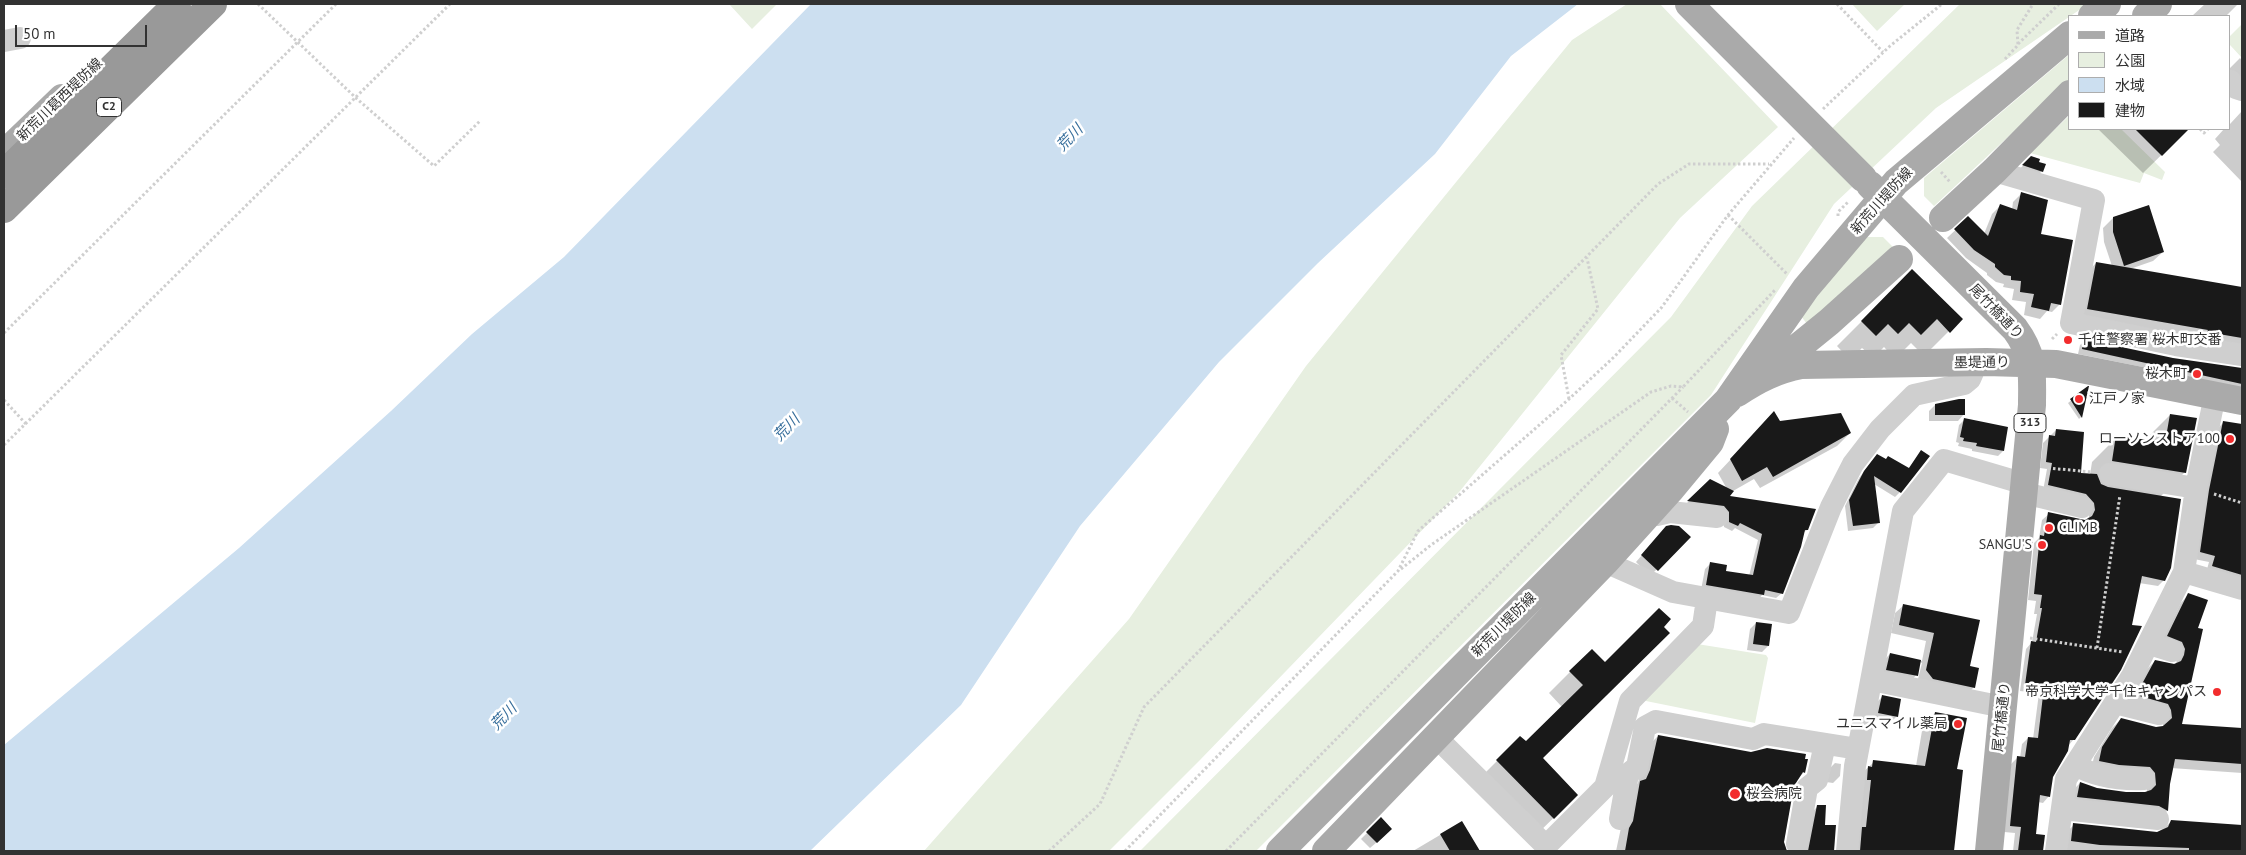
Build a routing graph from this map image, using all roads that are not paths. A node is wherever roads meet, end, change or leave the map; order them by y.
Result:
1 (158, 4) edge
2 (177, 4) edge
3 (196, 4) edge
4 (213, 4) edge
5 (1689, 4) edge
6 (2107, 4) edge
7 (2158, 4) edge
8 (2093, 15) edge
9 (2147, 15) edge
10 (2068, 37) edge
11 (2231, 82) edge
12 (2242, 90) edge
13 (2068, 96) edge
14 (4, 154) edge
15 (1994, 171) junction
16 (4, 174) edge
17 (4, 190) edge
18 (1883, 197) junction
19 (4, 209) edge
20 (1943, 218) dead end
21 (1899, 259) dead end
22 (2242, 355) edge
23 (2032, 362) junction
24 (1977, 363) junction
25 (1758, 379) junction
26 (2214, 395) junction
27 (1728, 400) junction
28 (2242, 401) edge
29 (2116, 475) road end
30 (2025, 488) junction
31 (2196, 488) junction
32 (2082, 507) dead end
33 (1650, 513) junction
34 (1717, 517) dead end
35 (1605, 562) junction
36 (2184, 572) junction
37 (2242, 589) edge
38 (1706, 599) junction
39 (2146, 649) junction
40 (2172, 651) dead end
41 (1872, 680) junction
42 (2115, 704) junction
43 (2003, 707) junction
44 (2159, 714) dead end
45 (1436, 737) junction
46 (1825, 744) junction
47 (1858, 749) junction
48 (2075, 765) junction
49 (2144, 779) dead end
50 (2062, 809) junction
51 (1620, 819) dead end
52 (2158, 819) dead end
53 (1797, 844) dead end
54 (1546, 848) edge
55 (1280, 851) edge
56 (1326, 851) edge
57 (1847, 851) edge
58 (1989, 851) edge
59 (2056, 851) edge

1 - 14 main road, 新荒川葛西堤防線
2 - 16 highway, C2
3 - 17 main road, 新荒川葛西堤防線
4 - 19 highway, C2
5 - 18 main road, 尾竹橋通り, bridge
6 - 8 main road
7 - 9 main road
10 - 18 main road, 新荒川堤防線
11 - 12 street
13 - 15 main road
15 - 20 main road
15 - 22 street
18 - 23 main road, 尾竹橋通り
18 - 27 main road, 新荒川堤防線
21 - 25 main road
23 - 24 main road, 墨堤通り
23 - 26 main road, 墨堤通り
23 - 30 main road, 尾竹橋通り / 313
24 - 25 main road, 墨堤通り
24 - 38 street
25 - 27 main road, 墨堤通り
26 - 28 main road, 墨堤通り
26 - 31 street
27 - 33 main road, 新荒川堤防線
27 - 55 main road, 新荒川堤防線
29 - 31 street
30 - 32 street
30 - 41 street
30 - 43 main road, 尾竹橋通り / 313
31 - 36 street
33 - 34 street
33 - 35 main road, 新荒川堤防線
35 - 38 street
35 - 45 main road, 新荒川堤防線
36 - 37 street
36 - 39 street
38 - 54 street
39 - 40 street
39 - 42 street
41 - 43 street
41 - 47 street
42 - 44 street
42 - 48 street
43 - 58 main road, 尾竹橋通り / 313
45 - 54 street
45 - 56 main road, 新荒川堤防線
46 - 47 street
46 - 51 street
46 - 53 street
47 - 57 street
48 - 49 street
48 - 50 street
50 - 52 street
50 - 59 street

